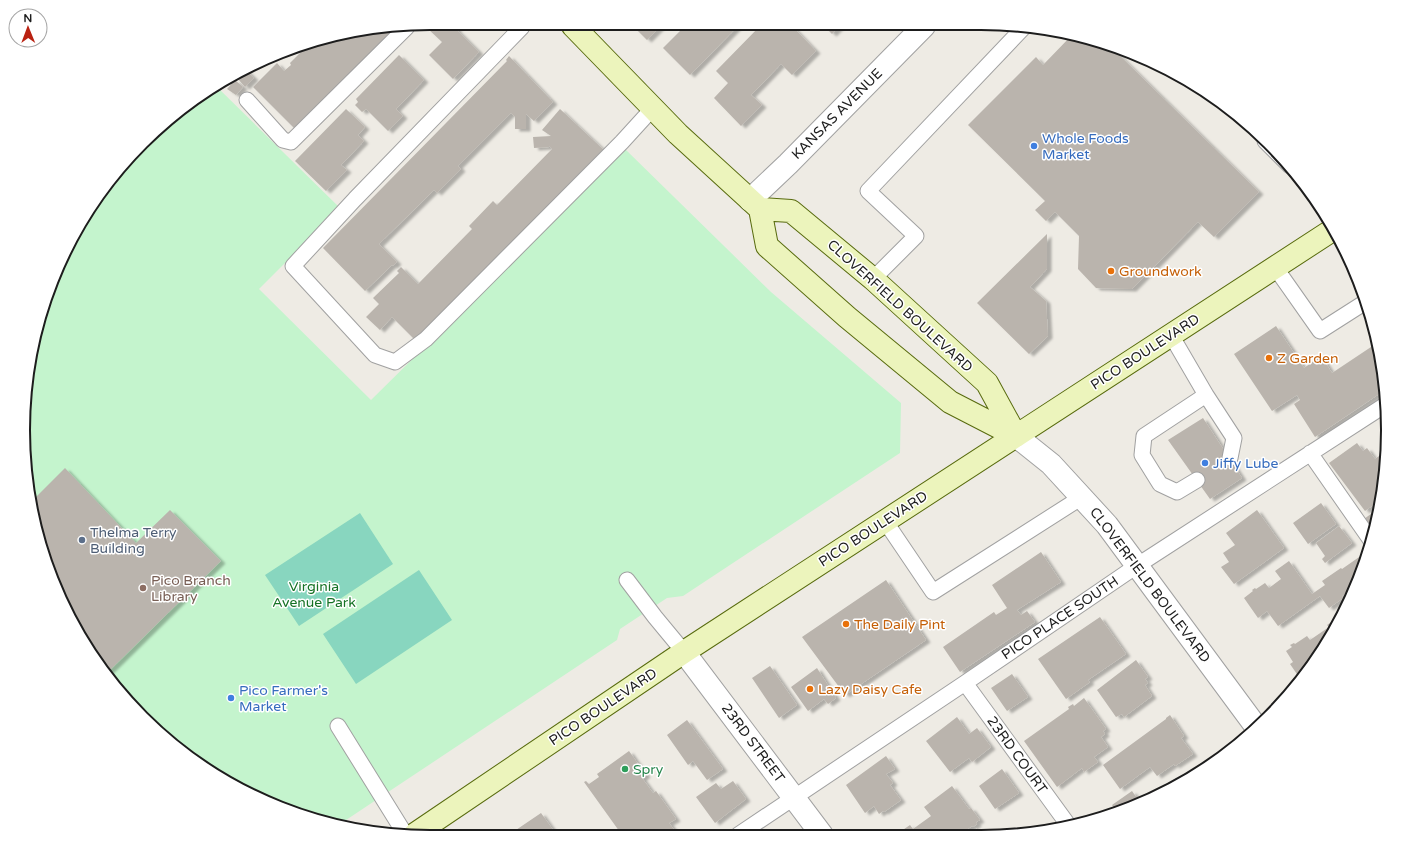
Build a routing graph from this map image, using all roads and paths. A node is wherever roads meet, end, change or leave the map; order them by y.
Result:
1 (518, 30) edge
2 (577, 30) edge
3 (920, 30) edge
4 (402, 31) edge
5 (1019, 32) edge
6 (246, 100) dead end
7 (653, 108) junction
8 (755, 204) junction
9 (1328, 233) edge
10 (1275, 268) junction
11 (873, 279) junction
12 (1361, 305) edge
13 (1171, 335) junction
14 (1206, 395) junction
15 (1380, 408) edge
16 (1016, 436) junction
17 (1310, 453) junction
18 (1230, 458) dead end
19 (1197, 480) dead end
20 (1082, 497) junction
21 (885, 521) junction
22 (1367, 535) edge
23 (1138, 565) junction
24 (628, 580) dead end
25 (684, 652) junction
26 (965, 683) junction
27 (1253, 723) edge
28 (338, 726) dead end
29 (794, 798) junction
30 (1065, 821) edge
31 (402, 829) edge
32 (421, 830) edge
33 (746, 830) edge
34 (818, 830) edge

1 - 7 lane
2 - 7 main road
3 - 8 street, KANSAS AVENUE
4 - 6 lane
5 - 11 lane
7 - 8 main road
8 - 11 main road, CLOVERFIELD BOULEVARD
8 - 16 main road, CLOVERFIELD BOULEVARD
9 - 10 main road, PICO BOULEVARD
10 - 12 lane
10 - 13 main road, PICO BOULEVARD
11 - 16 main road, CLOVERFIELD BOULEVARD
13 - 14 lane
13 - 16 main road, PICO BOULEVARD
14 - 18 lane
14 - 19 lane
15 - 17 lane, PICO PLACE SOUTH
16 - 20 street, CLOVERFIELD BOULEVARD
16 - 21 main road, PICO BOULEVARD
17 - 22 lane
17 - 23 lane, PICO PLACE SOUTH
20 - 21 lane
20 - 23 street, CLOVERFIELD BOULEVARD
21 - 25 main road, PICO BOULEVARD
23 - 26 lane, PICO PLACE SOUTH
23 - 27 street, CLOVERFIELD BOULEVARD
24 - 25 lane
25 - 29 street, 23RD STREET
25 - 32 main road, PICO BOULEVARD
26 - 29 lane, PICO PLACE SOUTH
26 - 30 lane, 23RD COURT
28 - 31 lane
29 - 33 lane, PICO PLACE SOUTH
29 - 34 street, 23RD STREET

